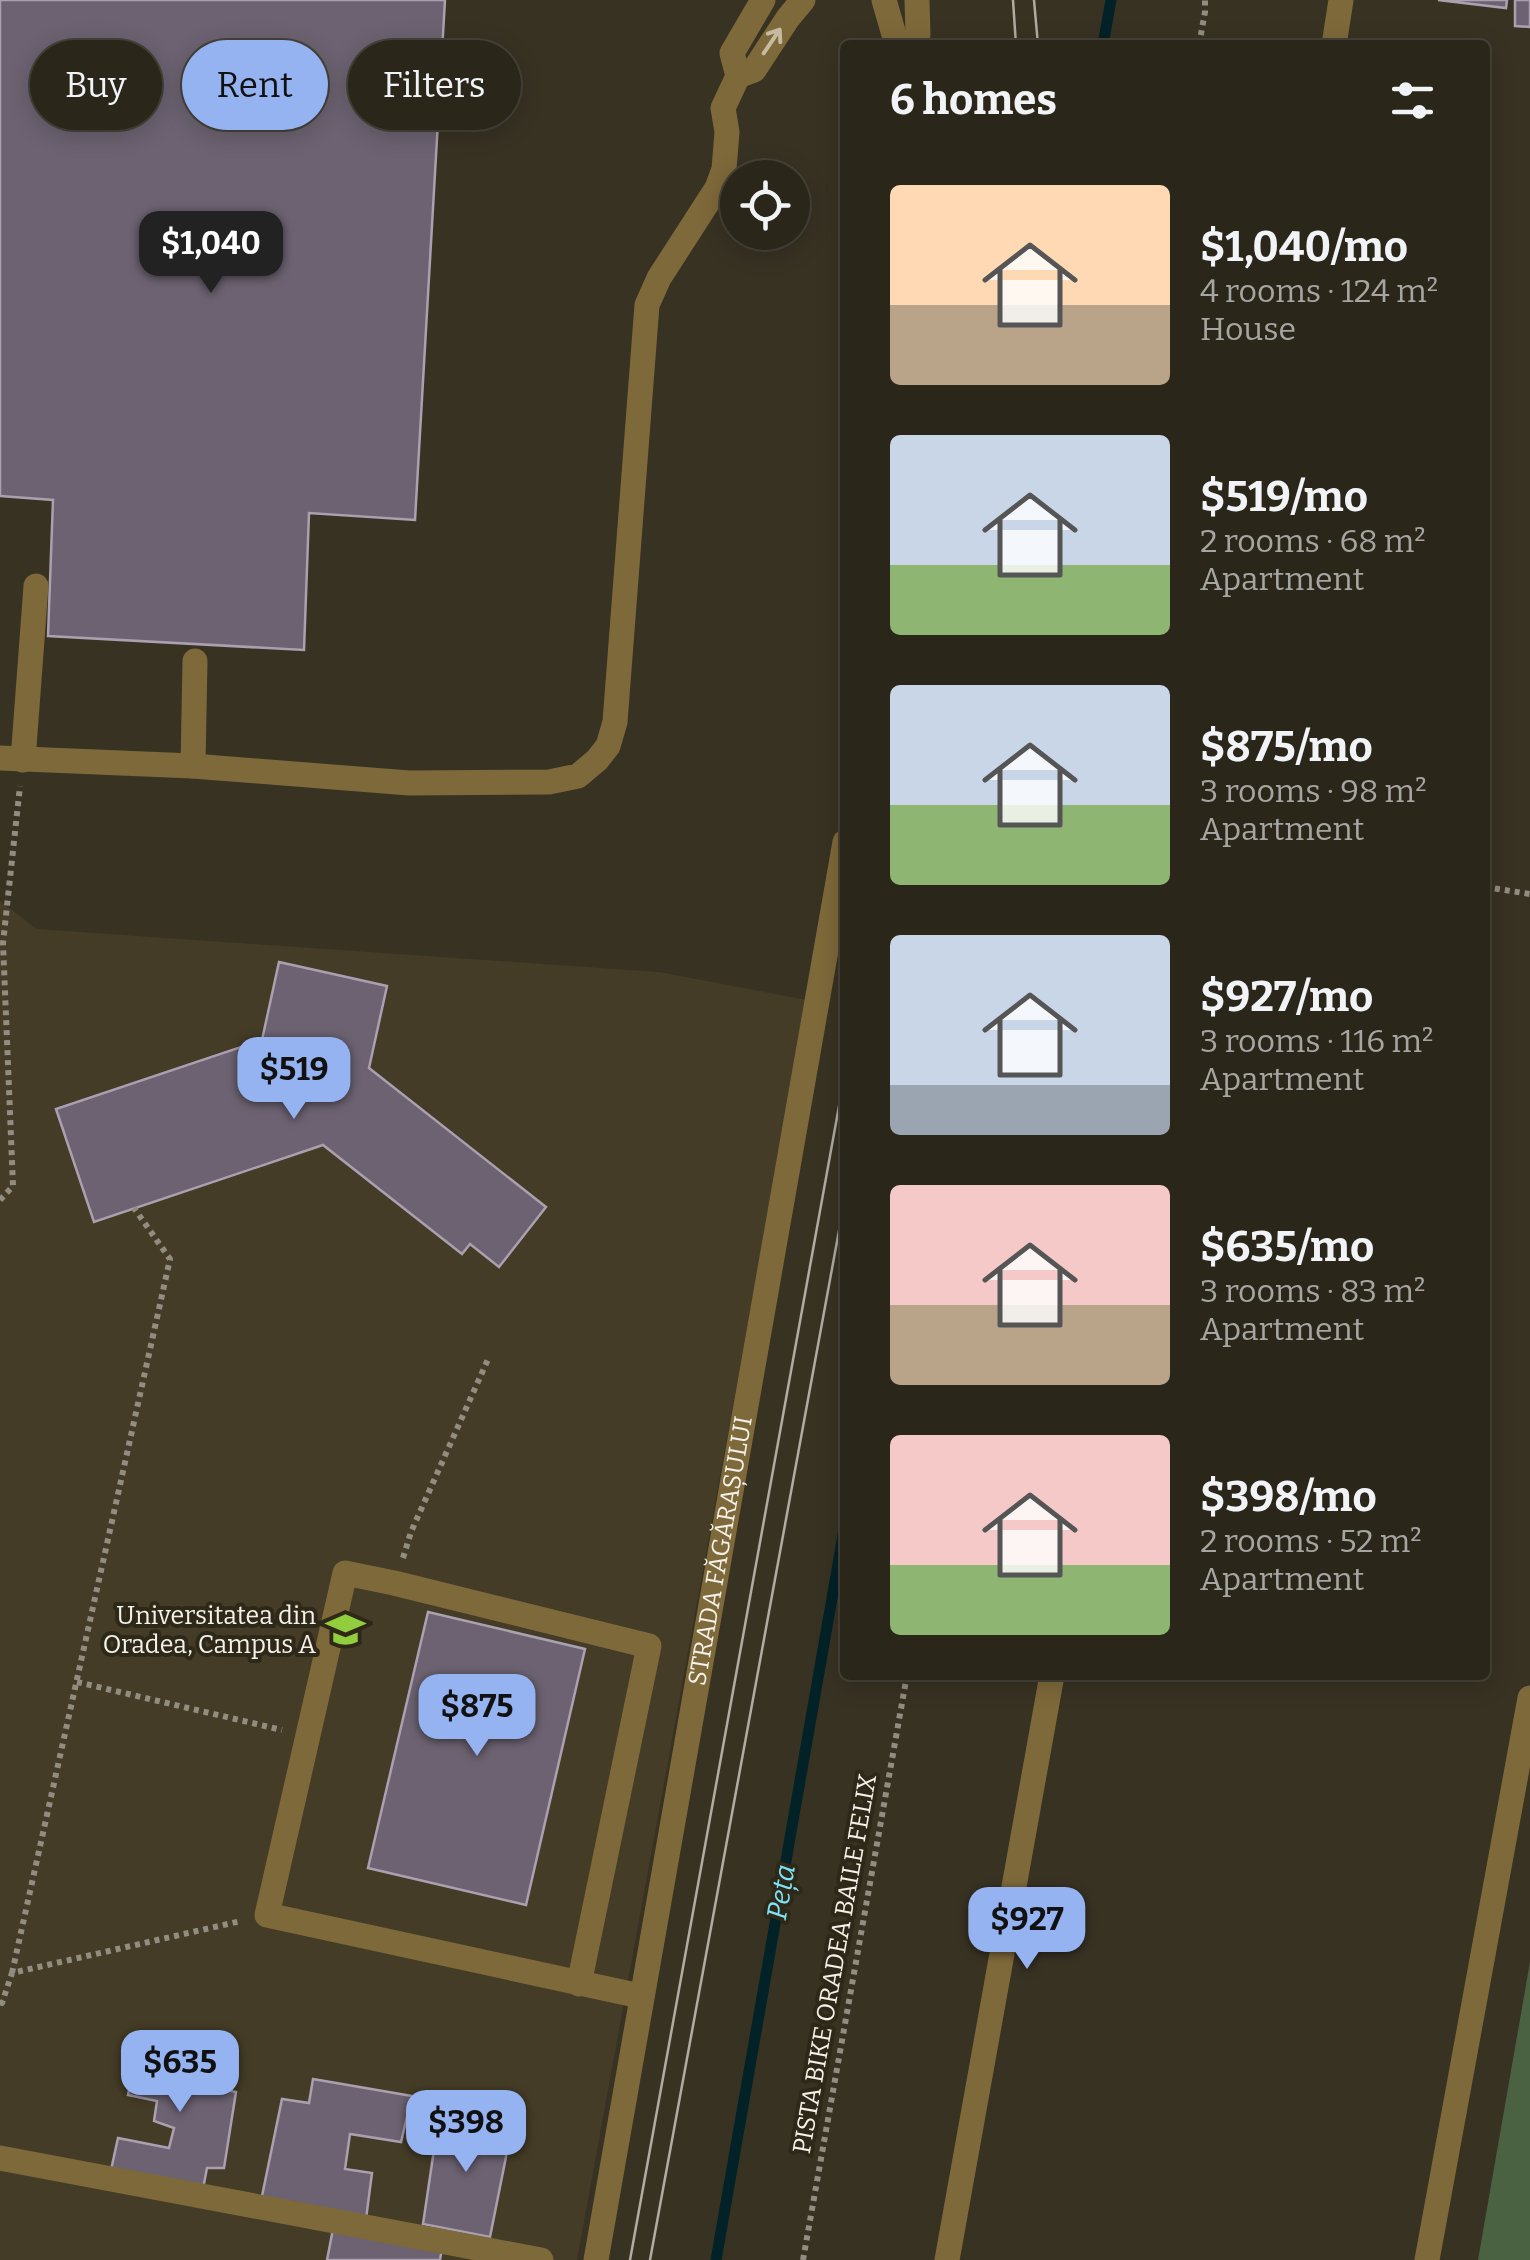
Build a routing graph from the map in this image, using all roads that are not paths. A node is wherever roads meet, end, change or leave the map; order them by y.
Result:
1 (763, 0) edge
2 (803, 0) edge
3 (884, 0) edge
4 (916, 0) edge
5 (1341, 0) edge
6 (896, 40) edge
7 (915, 40) edge
8 (1335, 40) edge
9 (738, 76) junction
10 (36, 586) dead end
11 (195, 660) dead end
12 (12, 759) edge
13 (193, 766) junction
14 (840, 870) edge
15 (1051, 1680) edge
16 (1530, 1698) edge
17 (578, 1984) junction
18 (640, 1996) junction
19 (0, 2158) edge
20 (540, 2260) edge
21 (596, 2260) edge
22 (947, 2260) edge
23 (1428, 2260) edge

1 - 9 street
9 -> 2 street
3 - 6 street
4 - 7 street
5 - 8 street
9 - 13 street
10 - 12 street
11 - 13 street
12 - 13 street
14 - 18 street, STRADA FĂGĂRAȘULUI
15 - 22 street
16 - 23 street
17 - 17 street
17 - 18 street
18 - 21 street, STRADA FĂGĂRAȘULUI
19 - 20 street

